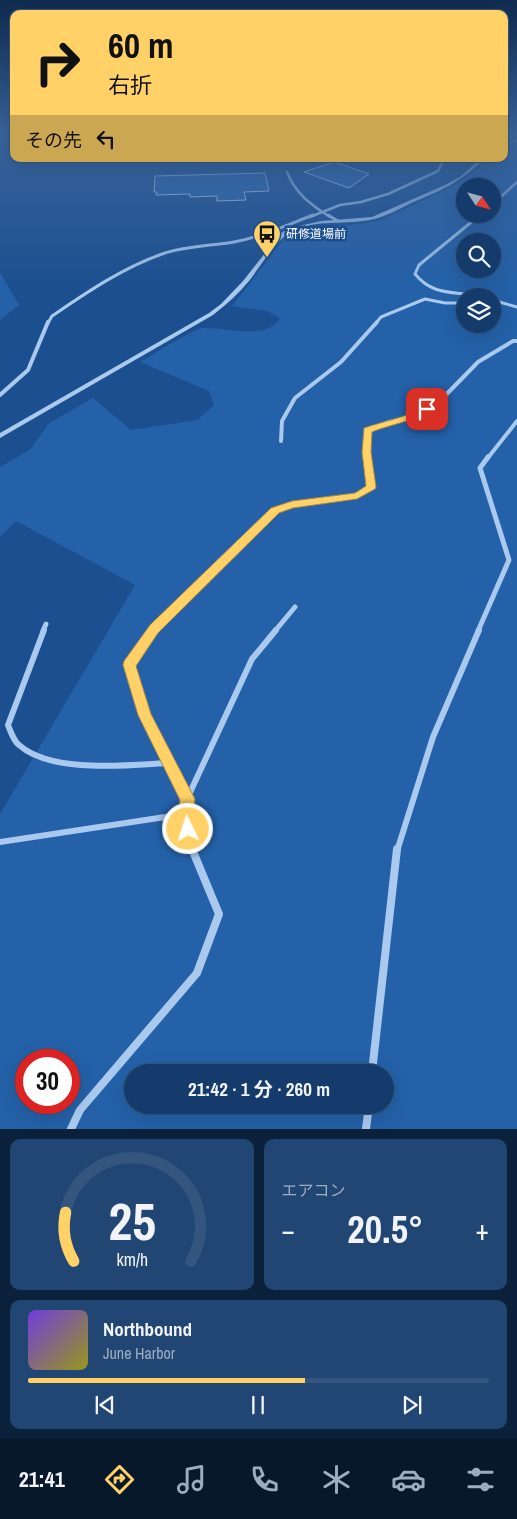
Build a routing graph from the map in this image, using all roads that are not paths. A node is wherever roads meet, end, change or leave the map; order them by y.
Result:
1 (292, 185) edge
2 (412, 185) edge
3 (449, 185) edge
4 (514, 185) edge
5 (501, 197) edge
6 (322, 213) junction
7 (338, 221) junction
8 (471, 223) edge
9 (456, 295) edge
10 (456, 303) edge
11 (501, 303) edge
12 (517, 307) edge
13 (517, 341) edge
14 (0, 395) edge
15 (517, 421) edge
16 (0, 436) edge
17 (281, 442) dead end
18 (509, 560) junction
19 (517, 561) edge
20 (295, 607) dead end
21 (46, 624) dead end
22 (169, 763) junction
23 (187, 799) junction
24 (185, 814) junction
25 (0, 842) edge
26 (373, 1064) edge
27 (368, 1114) edge
28 (71, 1129) edge
29 (366, 1129) edge

1 - 6 street
2 - 6 street
3 - 7 street
4 - 5 street
6 - 7 street
6 - 14 street
7 - 16 street
8 - 9 street
10 - 17 street
11 - 12 street
13 - 22 street
15 - 18 street
18 - 19 street
18 - 26 street
20 - 23 street
21 - 22 street
22 - 23 street
23 - 24 street
24 - 25 street
24 - 28 street
27 - 29 street

